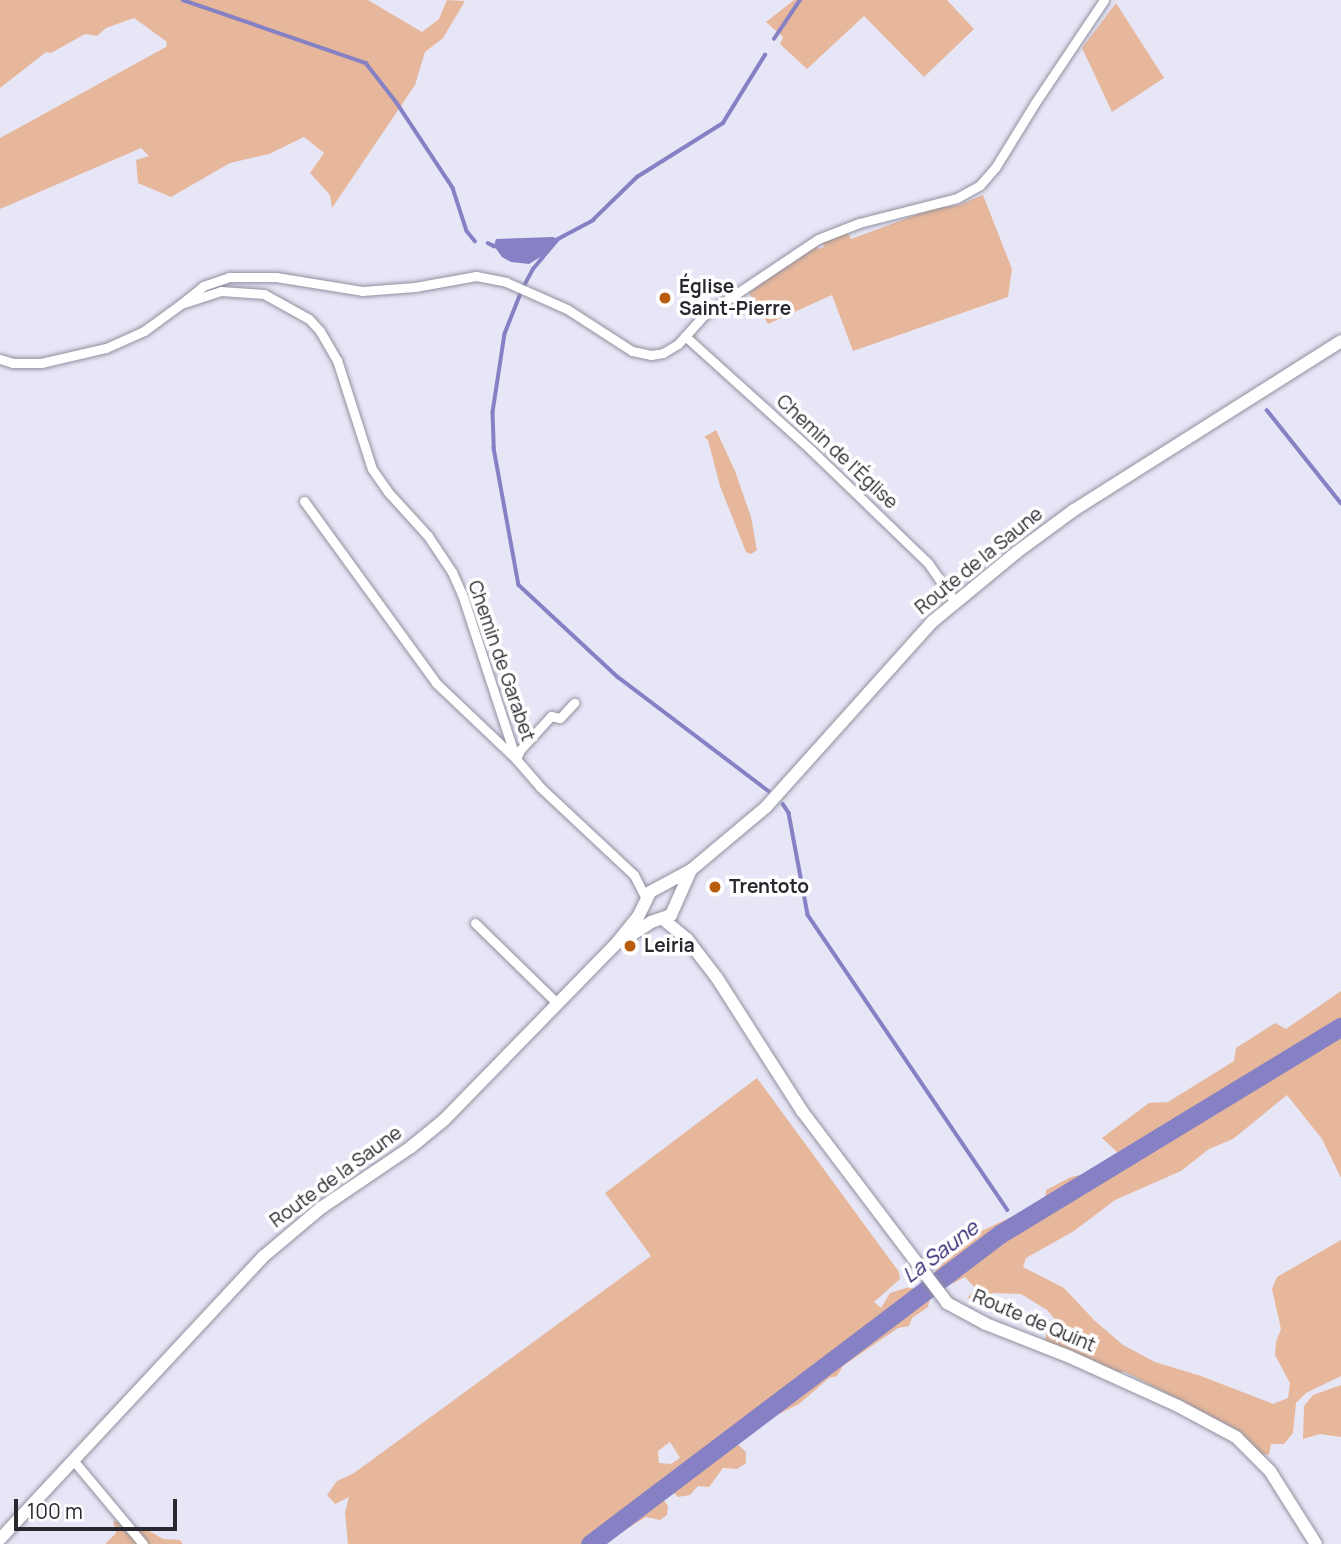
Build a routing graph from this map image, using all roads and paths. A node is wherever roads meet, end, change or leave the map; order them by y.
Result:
1 (1104, 0) edge
2 (181, 304) junction
3 (685, 336) junction
4 (1341, 341) edge
5 (0, 359) edge
6 (304, 501) dead end
7 (956, 602) junction
8 (574, 703) dead end
9 (516, 759) junction
10 (691, 870) junction
11 (635, 875) junction
12 (660, 888) junction
13 (645, 901) junction
14 (676, 905) junction
15 (661, 919) junction
16 (475, 923) dead end
17 (687, 939) junction
18 (615, 945) junction
19 (557, 1003) junction
20 (73, 1460) junction
21 (0, 1539) edge
22 (143, 1544) edge
23 (1316, 1544) edge

1 - 3 street
2 - 3 street
2 - 5 street, Chemin de Garabet
2 - 9 street, Chemin de Garabet
3 - 7 street, Chemin de l'Église
4 - 7 street, Route de la Saune
6 - 9 street, Chemin de Garabet
7 - 10 street, Route de la Saune
8 - 9 street
9 - 11 street, Chemin de Garabet
10 - 12 street, Route de la Saune
10 - 14 street, Route de la Saune
11 - 12 street, Chemin de Garabet
11 - 13 street, Chemin de Garabet
12 - 13 street
12 - 14 street
13 - 15 street
13 - 18 street, Route de la Saune
14 - 15 street
14 - 17 street, Route de Quint
15 - 17 street, Route de Quint
15 - 18 street, Route de la Saune
16 - 19 street
17 - 23 street, Route de Quint
18 - 19 street, Route de la Saune
19 - 20 street, Route de la Saune
20 - 21 street, Route de la Saune
20 - 22 street

